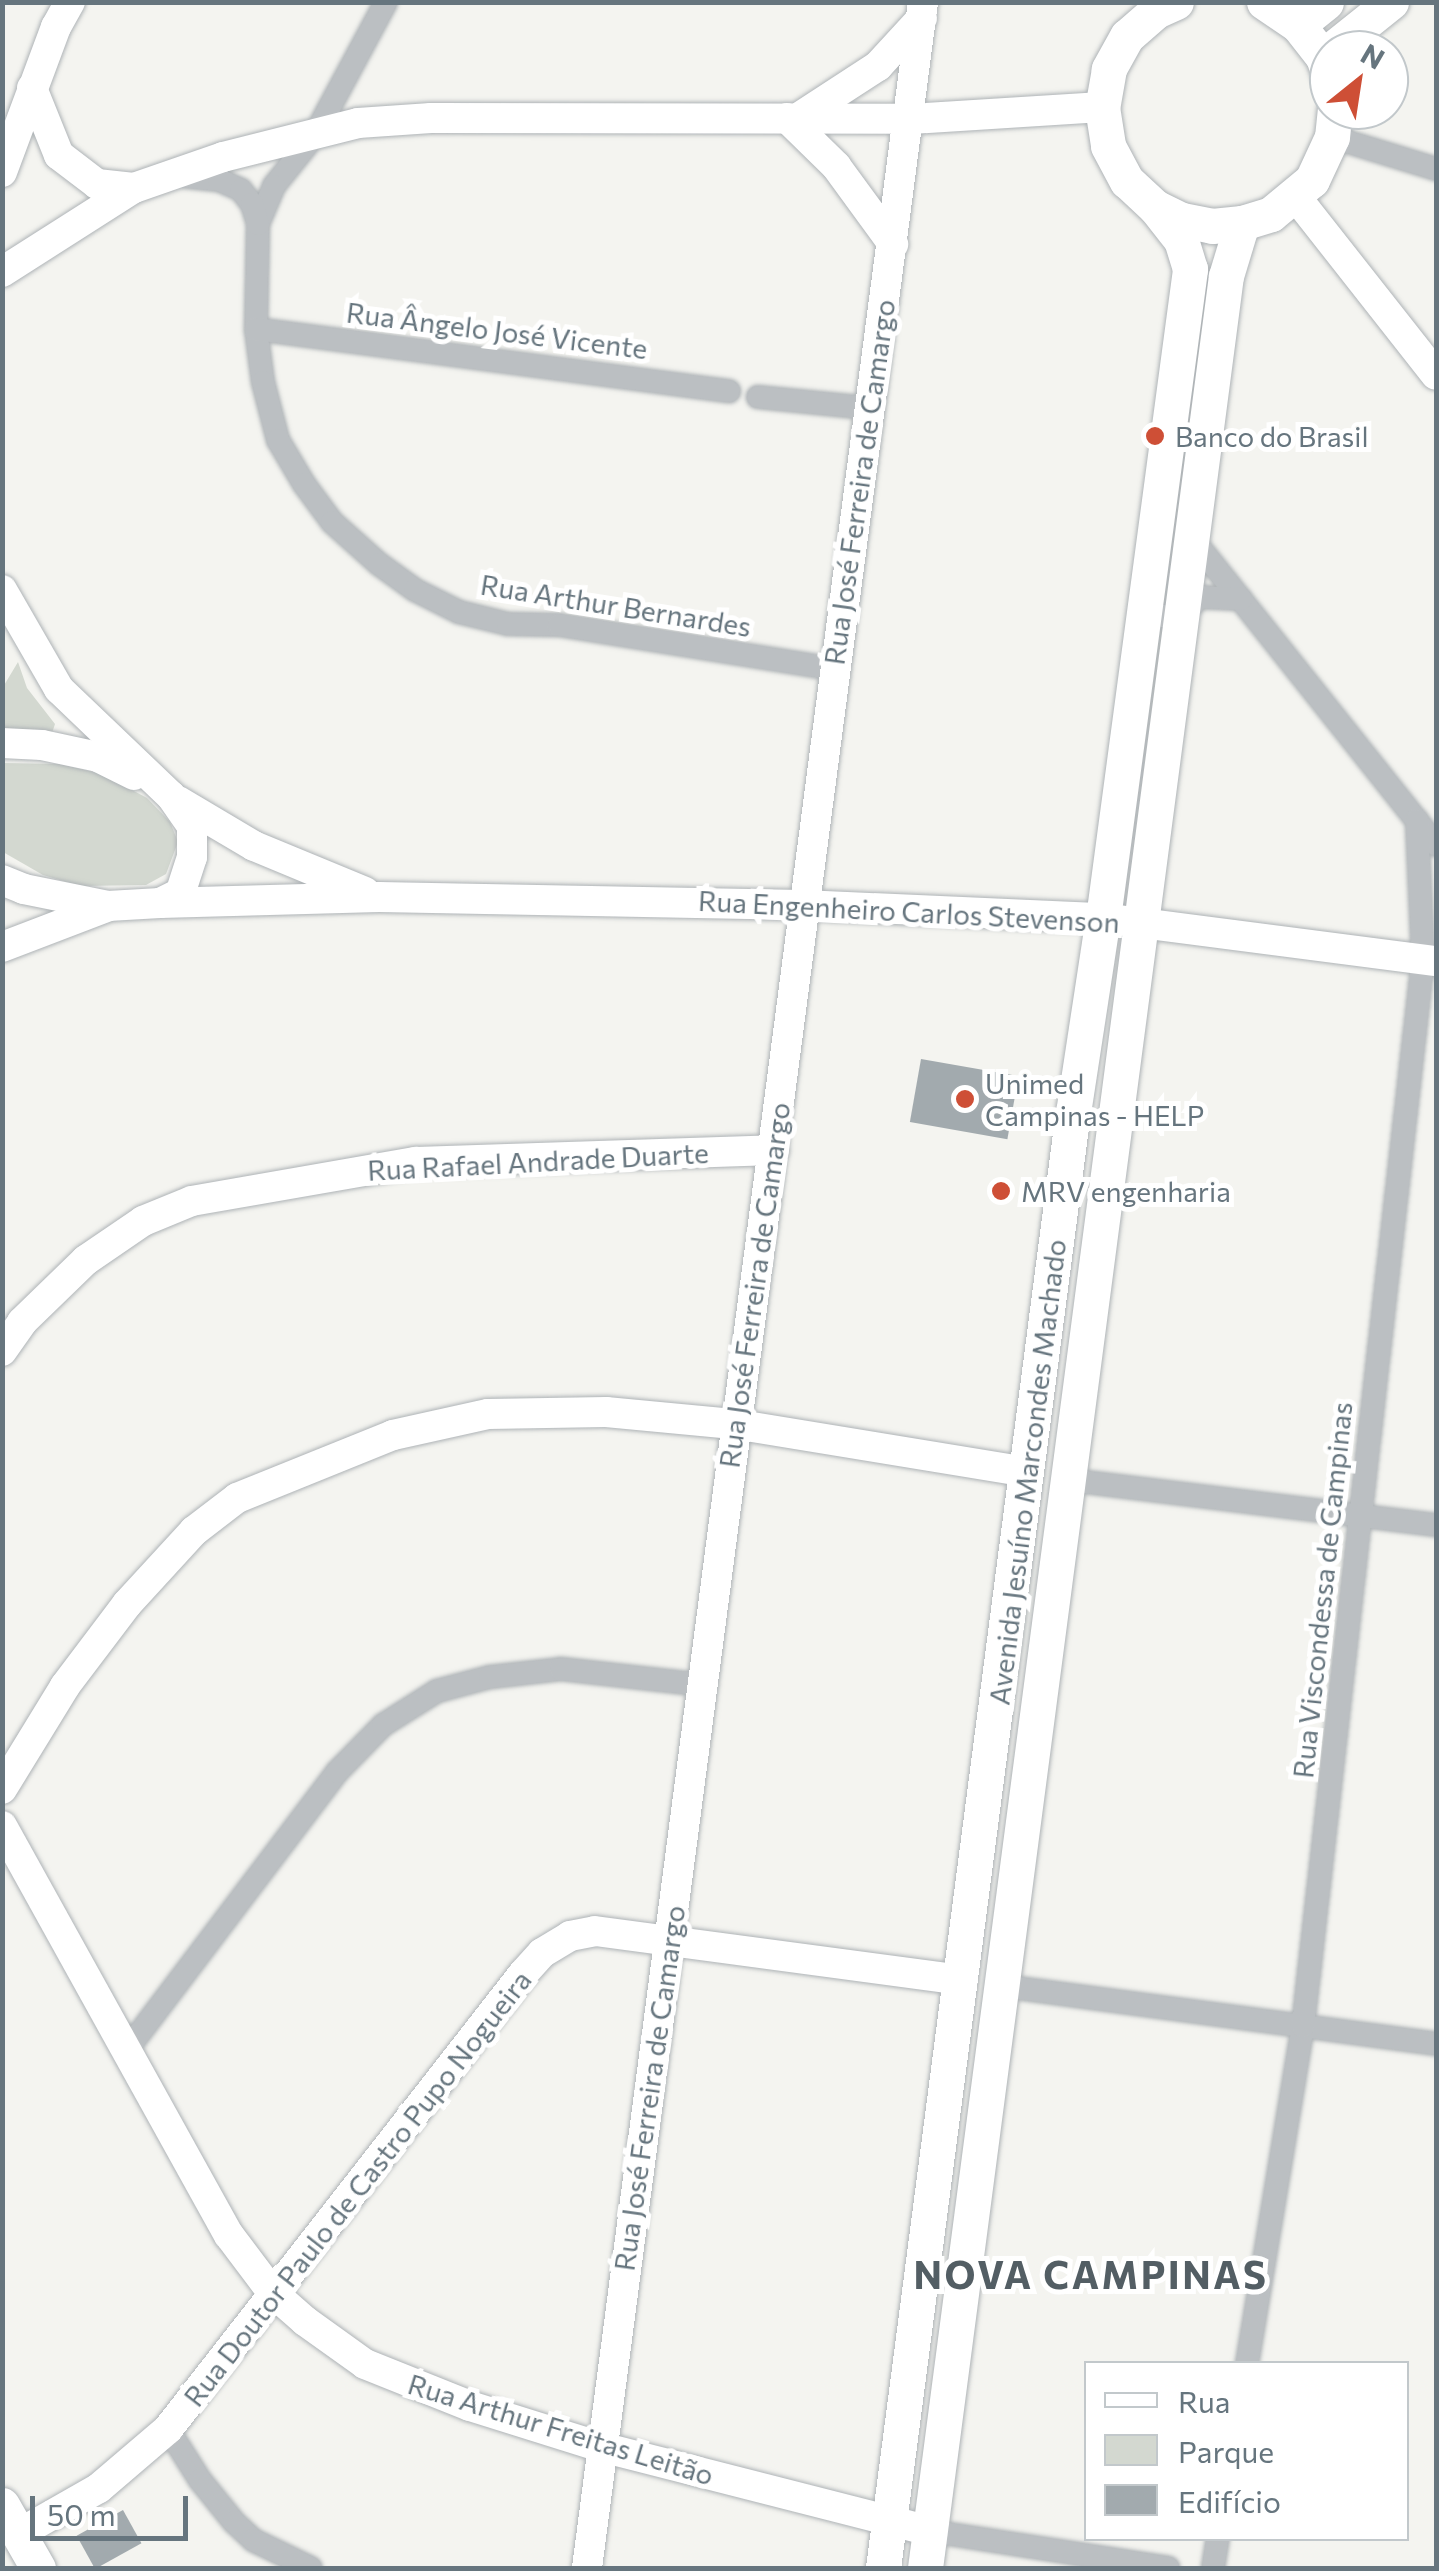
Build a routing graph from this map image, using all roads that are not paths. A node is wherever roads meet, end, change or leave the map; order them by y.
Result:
1 (70, 2) edge
2 (386, 2) edge
3 (1176, 2) edge
4 (1264, 2) edge
5 (1326, 2) edge
6 (1391, 2) edge
7 (922, 10) edge
8 (1298, 25) junction
9 (1360, 30) edge
10 (1309, 37) edge
11 (32, 88) junction
12 (1102, 107) junction
13 (792, 118) junction
14 (911, 119) junction
15 (1332, 130) edge
16 (1348, 130) edge
17 (314, 136) junction
18 (1436, 168) edge
19 (2, 172) edge
20 (176, 176) junction
21 (134, 188) junction
22 (1296, 197) junction
23 (1156, 207) junction
24 (258, 224) junction
25 (1242, 224) junction
26 (893, 244) junction
27 (2, 272) edge
28 (256, 329) junction
29 (1436, 375) edge
30 (729, 390) dead end
31 (758, 397) dead end
32 (869, 408) junction
33 (1192, 538) junction
34 (2, 590) edge
35 (1241, 599) junction
36 (1144, 614) junction
37 (1182, 618) junction
38 (833, 669) junction
39 (2, 743) edge
40 (1126, 744) junction
41 (1165, 749) junction
42 (171, 796) junction
43 (1417, 820) junction
44 (1436, 845) edge
45 (2, 880) edge
46 (379, 898) junction
47 (160, 902) junction
48 (802, 904) junction
49 (108, 906) junction
50 (1104, 918) junction
51 (1142, 924) junction
52 (2, 947) edge
53 (1430, 960) edge
54 (1078, 1078) junction
55 (1118, 1083) junction
56 (774, 1150) junction
57 (1058, 1225) junction
58 (1100, 1230) junction
59 (2, 1351) edge
60 (734, 1424) junction
61 (1027, 1472) junction
62 (1069, 1480) junction
63 (1360, 1517) junction
64 (1436, 1526) edge
65 (1004, 1657) junction
66 (1046, 1661) junction
67 (703, 1685) junction
68 (989, 1774) junction
69 (1031, 1776) junction
70 (2, 1788) edge
71 (2, 1826) edge
72 (669, 1943) junction
73 (963, 1980) junction
74 (1003, 1986) junction
75 (1302, 2026) junction
76 (1436, 2044) edge
77 (126, 2051) junction
78 (272, 2292) junction
79 (921, 2298) junction
80 (962, 2302) junction
81 (1247, 2361) edge
82 (168, 2429) junction
83 (602, 2447) junction
84 (11, 2519) edge
85 (888, 2521) junction
86 (930, 2531) junction
87 (1218, 2541) edge
88 (38, 2568) edge
89 (311, 2568) edge
90 (587, 2568) edge
91 (883, 2568) edge
92 (925, 2568) edge
93 (1168, 2568) edge
94 (1213, 2568) edge

1 - 11 street
2 - 17 street, Rua Arthur Bernardes
3 - 12 main road
4 - 8 main road
5 - 8 main road
6 - 9 main road
7 - 13 street
7 - 14 street, Rua José Ferreira de Camargo
8 - 10 main road
11 - 19 street
11 - 21 street
12 - 14 street
12 - 23 main road, Avenida Jesuíno Marcondes Machado
13 - 14 street
13 - 17 street
13 - 26 street
14 - 26 street, Rua José Ferreira de Camargo
15 - 22 main road
16 - 18 street
17 - 20 street
17 - 24 street, Rua Arthur Bernardes
20 - 21 street
20 - 24 street
21 - 27 street
22 - 25 main road
22 - 29 street
23 - 25 main road
23 - 36 main road, Avenida Jesuíno Marcondes Machado
24 - 28 street, Rua Arthur Bernardes
25 - 33 main road, Avenida Jesuíno Marcondes Machado
26 - 32 street, Rua José Ferreira de Camargo
28 - 30 street, Rua Ângelo José Vicente
28 - 38 street, Rua Arthur Bernardes
31 - 32 street
32 - 38 street, Rua José Ferreira de Camargo
33 - 35 street
33 - 37 main road, Avenida Jesuíno Marcondes Machado
34 - 42 street
35 - 37 street
35 - 43 street
36 - 37 street
36 - 40 main road, Avenida Jesuíno Marcondes Machado
37 - 41 main road, Avenida Jesuíno Marcondes Machado
38 - 48 street, Rua José Ferreira de Camargo
39 - 42 street
40 - 41 main road
40 - 50 main road, Avenida Jesuíno Marcondes Machado
41 - 51 main road, Avenida Jesuíno Marcondes Machado
42 - 46 street, Rua Engenheiro Carlos Stevenson
42 - 47 street
43 - 44 street
43 - 53 street, Rua Viscondessa de Campinas
45 - 49 street
46 - 47 street, Rua Engenheiro Carlos Stevenson
46 - 48 street, Rua Engenheiro Carlos Stevenson
47 - 49 street, Rua Engenheiro Carlos Stevenson
48 - 50 street, Rua Engenheiro Carlos Stevenson
48 - 56 street, Rua José Ferreira de Camargo
49 - 52 street
50 - 51 street, Rua Engenheiro Carlos Stevenson
50 - 54 main road, Avenida Jesuíno Marcondes Machado
51 - 53 street, Rua Engenheiro Carlos Stevenson
51 - 55 main road, Avenida Jesuíno Marcondes Machado
53 - 63 street, Rua Viscondessa de Campinas
54 - 55 main road
54 - 57 main road, Avenida Jesuíno Marcondes Machado
55 - 58 main road, Avenida Jesuíno Marcondes Machado
56 - 59 street, Rua Rafael Andrade Duarte
56 - 60 street, Rua José Ferreira de Camargo
57 - 58 main road
57 - 61 main road, Avenida Jesuíno Marcondes Machado
58 - 62 main road, Avenida Jesuíno Marcondes Machado
60 - 61 street
60 - 67 street, Rua José Ferreira de Camargo
60 - 70 street
61 - 65 main road, Avenida Jesuíno Marcondes Machado
62 - 63 street
62 - 66 main road, Avenida Jesuíno Marcondes Machado
63 - 64 street
63 - 75 street, Rua Viscondessa de Campinas
65 - 66 main road
65 - 68 main road, Avenida Jesuíno Marcondes Machado
66 - 69 main road, Avenida Jesuíno Marcondes Machado
67 - 72 street, Rua José Ferreira de Camargo
67 - 77 street
68 - 69 main road
68 - 73 main road, Avenida Jesuíno Marcondes Machado
69 - 74 main road, Avenida Jesuíno Marcondes Machado
71 - 77 street, Rua Arthur Freitas Leitão
72 - 73 street, Rua Doutor Paulo de Castro Pupo Nogueira
72 - 78 street, Rua Doutor Paulo de Castro Pupo Nogueira
72 - 83 street, Rua José Ferreira de Camargo
73 - 79 main road, Avenida Jesuíno Marcondes Machado
74 - 75 street
74 - 80 main road, Avenida Jesuíno Marcondes Machado
75 - 76 street
75 - 81 street, Rua Viscondessa de Campinas
77 - 78 street, Rua Arthur Freitas Leitão
78 - 82 street, Rua Doutor Paulo de Castro Pupo Nogueira
78 - 83 street, Rua Arthur Freitas Leitão
79 - 80 main road
79 - 85 main road, Avenida Jesuíno Marcondes Machado
80 - 86 main road, Avenida Jesuíno Marcondes Machado
82 - 84 street, Rua Doutor Paulo de Castro Pupo Nogueira
82 - 89 street
83 - 85 street, Rua Arthur Freitas Leitão
83 - 90 street, Rua José Ferreira de Camargo
84 - 88 main road
85 - 86 street, Rua Arthur Freitas Leitão
85 - 91 main road, Avenida Jesuíno Marcondes Machado
86 - 92 main road, Avenida Jesuíno Marcondes Machado
86 - 93 street, Rua Arthur Freitas Leitão
87 - 94 street

